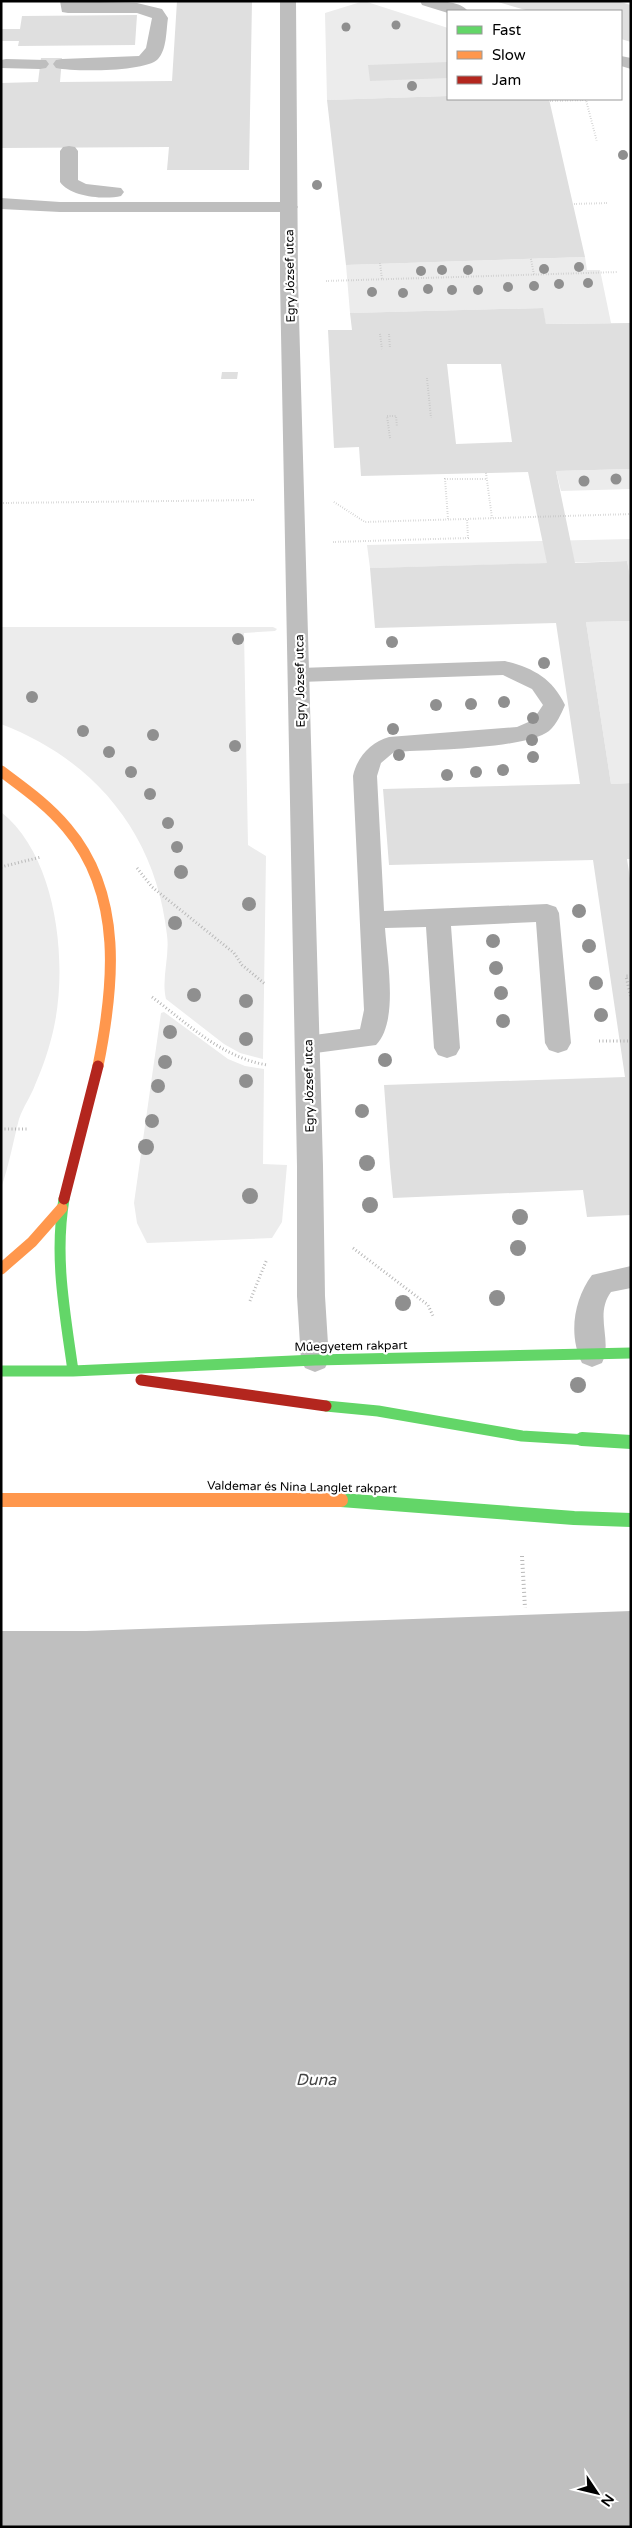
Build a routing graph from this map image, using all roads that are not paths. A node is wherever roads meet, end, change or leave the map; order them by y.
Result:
1 (68, 1) edge
2 (288, 1) edge
3 (428, 1) edge
4 (457, 10) edge
5 (6, 64) dead end
6 (40, 64) dead end
7 (62, 64) dead end
8 (69, 151) dead end
9 (1, 203) edge
10 (289, 206) junction
11 (214, 207) junction
12 (300, 675) junction
13 (1, 770) edge
14 (438, 918) junction
15 (373, 920) junction
16 (558, 1042) dead end
17 (308, 1044) junction
18 (447, 1048) dead end
19 (62, 1208) junction
20 (1, 1269) edge
21 (631, 1277) edge
22 (631, 1353) edge
23 (592, 1355) junction
24 (315, 1360) junction
25 (1, 1371) edge
26 (73, 1371) junction
27 (631, 1442) edge
28 (1, 1500) edge
29 (631, 1520) edge

1 - 7 street
2 - 10 street, Egry József utca
3 - 4 street
5 - 6 street
8 - 11 street
9 - 11 street
10 - 11 street
10 - 12 street, Egry József utca
12 - 15 street
12 - 17 street, Egry József utca
13 - 19 main road
14 - 15 street
14 - 16 street
14 - 18 street
15 - 17 street
17 - 24 street, Egry József utca
19 - 20 main road
19 - 26 main road
21 - 23 street
22 - 23 main road, Műegyetem rakpart
23 - 24 main road, Műegyetem rakpart
24 - 26 main road, Műegyetem rakpart
25 - 26 main road
26 - 27 main road
28 - 29 main road, Valdemar és Nina Langlet rakpart

